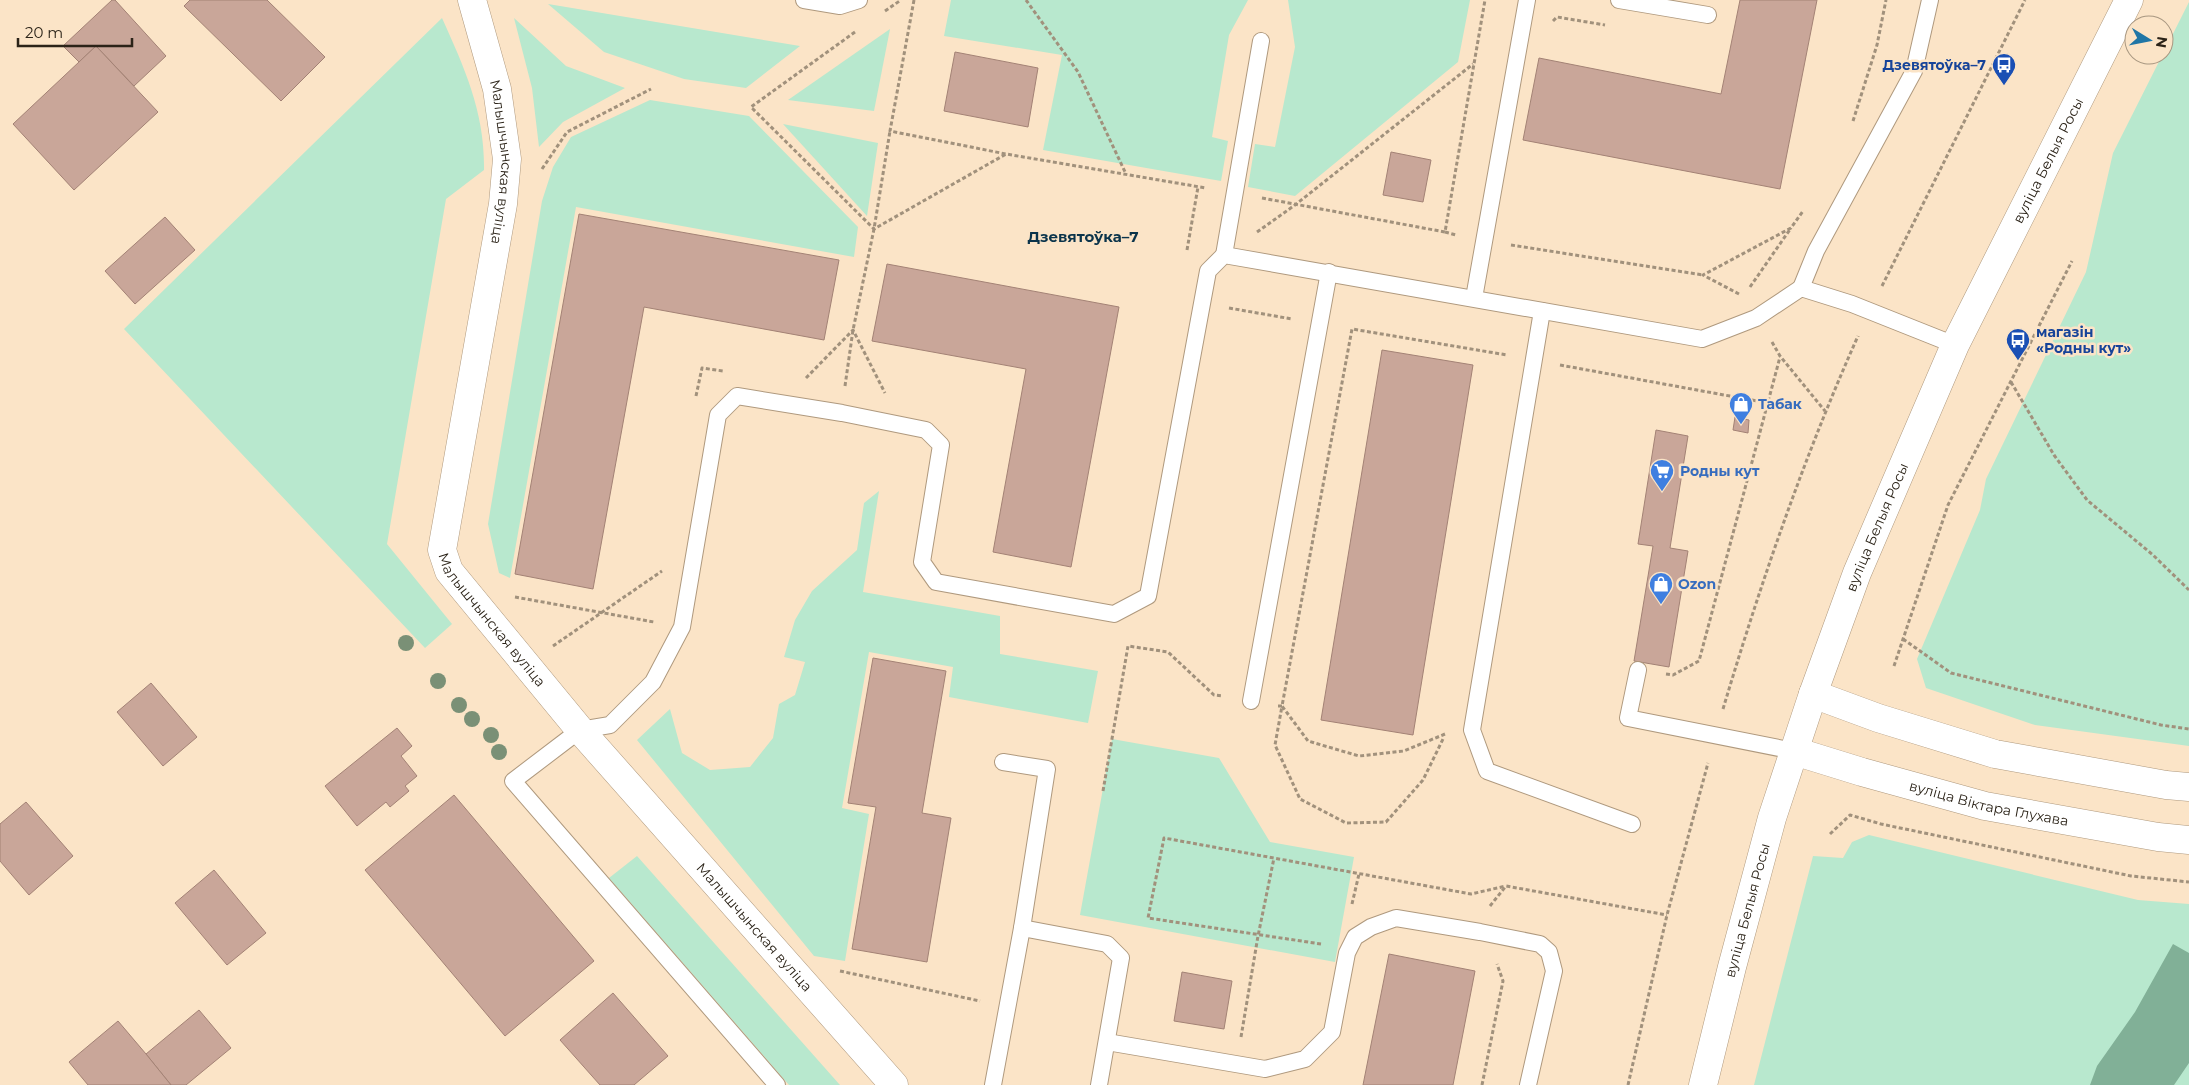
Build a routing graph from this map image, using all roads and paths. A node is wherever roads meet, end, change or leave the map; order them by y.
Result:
1 (472, 0) edge
2 (804, 0) edge
3 (859, 0) edge
4 (900, 0) edge
5 (914, 0) edge
6 (1026, 0) edge
7 (1485, 0) edge
8 (1528, 0) edge
9 (1619, 0) edge
10 (1886, 0) edge
11 (1930, 0) edge
12 (2025, 0) edge
13 (2129, 0) edge
14 (1708, 15) dead end
15 (877, 17) dead end
16 (1552, 22) dead end
17 (1606, 25) dead end
18 (861, 28) dead end
19 (1261, 41) dead end
20 (1474, 64) junction
21 (651, 89) dead end
22 (1850, 128) dead end
23 (890, 131) junction
24 (1006, 154) junction
25 (538, 174) dead end
26 (1126, 175) junction
27 (1234, 193) junction
28 (1808, 204) dead end
29 (1295, 205) junction
30 (1791, 228) junction
31 (874, 229) junction
32 (1444, 232) junction
33 (1484, 240) junction
34 (1224, 255) junction
35 (2072, 261) dead end
36 (1329, 272) junction
37 (1703, 275) junction
38 (1801, 288) junction
39 (1743, 296) junction
40 (1474, 298) junction
41 (1201, 304) junction
42 (1542, 311) junction
43 (1869, 311) junction
44 (1756, 318) junction
45 (1319, 324) junction
46 (853, 330) junction
47 (1352, 330) junction
48 (1955, 345) junction
49 (1511, 356) dead end
50 (1780, 356) junction
51 (1555, 364) dead end
52 (2011, 382) junction
53 (800, 384) dead end
54 (887, 397) dead end
55 (1768, 403) junction
56 (1825, 411) junction
57 (842, 413) junction
58 (2189, 590) edge
59 (506, 595) dead end
60 (682, 627) junction
61 (1903, 639) junction
62 (1894, 666) dead end
63 (1638, 670) joint
64 (1813, 694) junction
65 (1251, 701) junction
66 (1282, 706) junction
67 (1448, 724) dead end
68 (2189, 729) edge
69 (580, 730) junction
70 (1446, 734) junction
71 (1715, 736) junction
72 (1794, 751) junction
73 (1003, 762) dead end
74 (2189, 787) edge
75 (1102, 791) dead end
76 (1632, 824) dead end
77 (1830, 834) dead end
78 (2189, 840) edge
79 (1274, 858) junction
80 (1359, 874) junction
81 (2189, 882) edge
82 (1506, 886) junction
83 (1351, 909) dead end
84 (1667, 915) junction
85 (1022, 928) junction
86 (1480, 932) junction
87 (1258, 936) junction
88 (1330, 946) dead end
89 (1496, 961) dead end
90 (834, 970) dead end
91 (1007, 1006) junction
92 (1107, 1042) junction
93 (1240, 1043) dead end
94 (776, 1085) edge
95 (894, 1085) edge
96 (993, 1085) edge
97 (1099, 1085) edge
98 (1482, 1085) edge
99 (1528, 1085) edge
100 (1628, 1085) edge
101 (1703, 1085) edge

1 - 69 street, Малышчынская вуліца
2 - 3 lane
4 - 15 path
5 - 23 path
6 - 26 path
7 - 20 path
8 - 33 lane
9 - 14 lane
10 - 22 path
11 - 38 lane
12 - 43 path
13 - 48 street, вуліца Белыя Росы
16 - 17 path
18 - 31 path
19 - 27 lane
20 - 29 path
20 - 32 path
21 - 25 path
23 - 24 path
23 - 31 path
24 - 26 path
24 - 31 path
26 - 27 path
27 - 29 path
27 - 34 lane
28 - 30 path
29 - 32 path
29 - 34 path
30 - 37 path
30 - 39 path
31 - 46 path
32 - 33 path
33 - 37 path
33 - 40 lane
34 - 36 lane
34 - 41 lane
35 - 52 path
36 - 40 lane
36 - 45 lane
37 - 39 path
38 - 43 lane
38 - 44 lane
39 - 44 path
40 - 42 lane
41 - 45 path
41 - 57 lane
42 - 44 lane
42 - 76 lane
43 - 48 lane
43 - 56 path
44 - 50 path
45 - 47 path
45 - 65 lane
46 - 53 path
46 - 54 path
46 - 57 path
47 - 49 path
47 - 66 path
48 - 64 street, вуліца Белыя Росы
50 - 55 path
50 - 56 path
51 - 55 path
52 - 58 path
52 - 61 path
55 - 63 path
56 - 71 path
57 - 60 lane
59 - 60 path
60 - 69 lane
61 - 62 path
61 - 68 path
63 - 71 lane
64 - 72 street, вуліца Белыя Росы
64 - 74 street
65 - 66 path
65 - 75 path
66 - 70 path
66 - 70 path
67 - 70 path
69 - 94 lane
69 - 95 street, Малышчынская вуліца
71 - 72 lane
71 - 84 path
72 - 78 street, вуліца Віктара Глухава
72 - 101 street, вуліца Белыя Росы
73 - 85 lane
77 - 81 path
79 - 80 path
79 - 87 path
79 - 87 path
80 - 82 path
80 - 83 path
82 - 84 path
82 - 86 path
84 - 100 path
85 - 91 lane
85 - 92 lane
86 - 92 lane
86 - 99 lane
87 - 88 path
87 - 93 path
89 - 98 path
90 - 91 path
91 - 96 lane
92 - 97 lane

